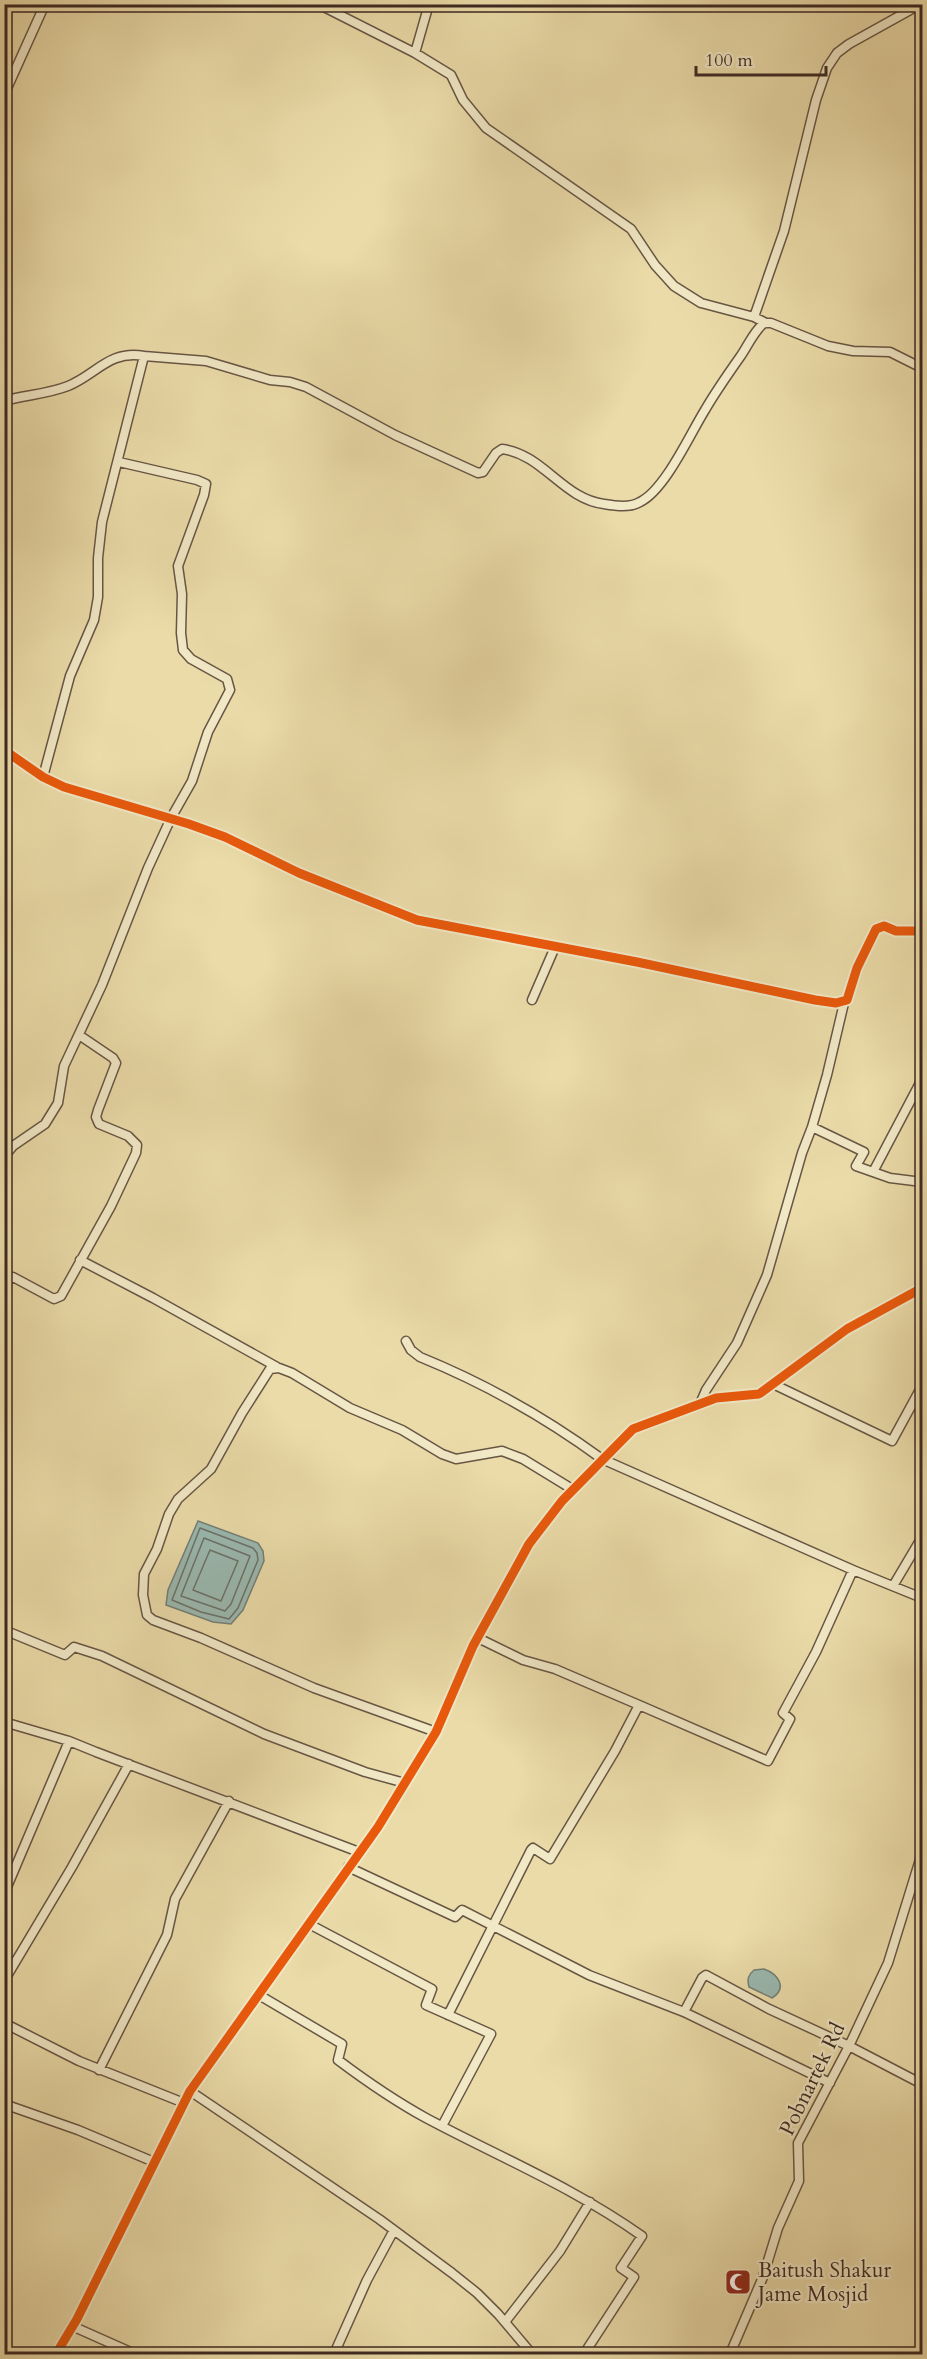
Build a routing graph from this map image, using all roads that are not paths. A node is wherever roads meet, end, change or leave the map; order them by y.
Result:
1 (45, 4) edge
2 (318, 4) edge
3 (429, 4) edge
4 (921, 4) edge
5 (415, 53) junction
6 (4, 95) edge
7 (754, 317) junction
8 (766, 323) junction
9 (144, 356) junction
10 (922, 368) edge
11 (4, 401) edge
12 (119, 462) junction
13 (4, 750) edge
14 (43, 777) junction
15 (171, 818) junction
16 (922, 931) edge
17 (555, 946) junction
18 (532, 1000) dead end
19 (844, 1002) junction
20 (79, 1035) junction
21 (922, 1079) edge
22 (812, 1127) junction
23 (4, 1157) edge
24 (873, 1172) junction
25 (922, 1182) edge
26 (80, 1260) junction
27 (4, 1287) edge
28 (922, 1288) edge
29 (406, 1341) dead end
30 (279, 1368) junction
31 (773, 1384) junction
32 (922, 1386) edge
33 (700, 1404) junction
34 (602, 1459) junction
35 (572, 1489) junction
36 (922, 1537) edge
37 (853, 1570) junction
38 (893, 1586) junction
39 (922, 1598) edge
40 (4, 1630) edge
41 (478, 1638) junction
42 (639, 1705) junction
43 (4, 1722) edge
44 (436, 1732) junction
45 (69, 1741) junction
46 (129, 1764) junction
47 (405, 1783) junction
48 (229, 1801) junction
49 (358, 1852) junction
50 (922, 1853) edge
51 (348, 1867) junction
52 (4, 1894) edge
53 (309, 1924) junction
54 (494, 1926) junction
55 (4, 1981) edge
56 (259, 1995) junction
57 (684, 2012) junction
58 (448, 2015) junction
59 (4, 2023) edge
60 (849, 2046) junction
61 (99, 2070) junction
62 (830, 2083) junction
63 (922, 2084) edge
64 (190, 2091) junction
65 (184, 2103) junction
66 (4, 2104) edge
67 (442, 2126) junction
68 (154, 2162) junction
69 (590, 2202) junction
70 (394, 2230) junction
71 (505, 2322) junction
72 (72, 2326) junction
73 (56, 2355) edge
74 (135, 2355) edge
75 (334, 2355) edge
76 (532, 2355) edge
77 (584, 2355) edge
78 (730, 2355) edge

1 - 6 street
2 - 5 street
3 - 5 street
4 - 7 street
5 - 7 street
7 - 8 street
8 - 9 street
8 - 10 street
9 - 11 street
9 - 12 street
12 - 14 street
12 - 15 street
13 - 14 street
14 - 15 street
15 - 17 street
15 - 20 street
16 - 19 street
17 - 18 street
17 - 19 street
19 - 22 street
20 - 23 street
20 - 26 street
21 - 24 street
22 - 24 street
22 - 33 street
24 - 25 street
26 - 27 street
26 - 30 street
28 - 31 street
29 - 34 street
30 - 35 street
30 - 44 street
31 - 32 street
31 - 33 street
33 - 34 street
34 - 35 street
34 - 37 street
35 - 41 street
36 - 38 street
37 - 38 street
37 - 42 street
38 - 39 street
40 - 47 street
41 - 42 street
41 - 44 street
42 - 54 street
43 - 45 street
44 - 47 street
45 - 46 street
45 - 52 street
46 - 48 street
46 - 55 street
47 - 49 street
48 - 49 street
48 - 61 street
49 - 51 street
50 - 60 street, Pobnartek Rd
51 - 53 street
51 - 54 street
53 - 56 street
53 - 58 street
54 - 57 street
54 - 58 street
56 - 64 street
56 - 67 street
57 - 60 street
57 - 62 street
58 - 67 street
59 - 61 street
60 - 62 street, Pobnartek Rd
60 - 63 street
61 - 65 street
62 - 78 street, Pobnartek Rd
64 - 65 street
64 - 70 street
65 - 68 street
66 - 68 street
67 - 69 street
68 - 72 street
69 - 71 street
69 - 77 street
70 - 71 street
70 - 75 street
71 - 76 street
72 - 73 street
72 - 74 street

